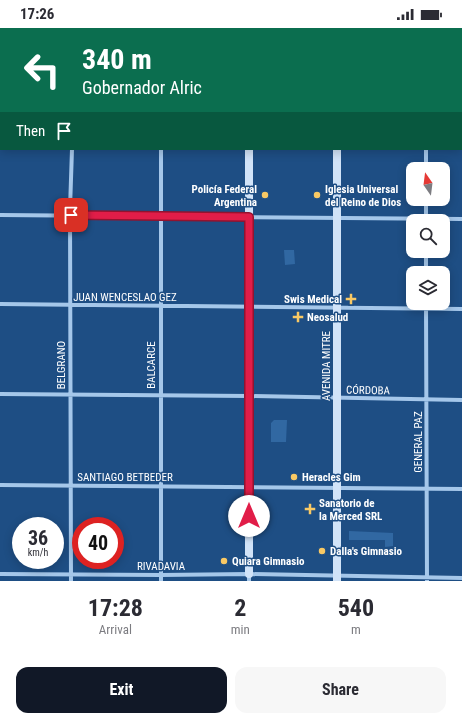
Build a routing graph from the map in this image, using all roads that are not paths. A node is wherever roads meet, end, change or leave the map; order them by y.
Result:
1 (72, 150) edge
2 (162, 150) edge
3 (249, 150) edge
4 (337, 150) edge
5 (426, 150) edge
6 (426, 162) edge
7 (0, 215) edge
8 (71, 215) junction
9 (161, 216) junction
10 (249, 217) junction
11 (336, 218) junction
12 (450, 219) edge
13 (462, 219) edge
14 (406, 220) edge
15 (0, 304) edge
16 (70, 305) junction
17 (161, 306) junction
18 (249, 307) junction
19 (337, 307) junction
20 (406, 308) edge
21 (450, 309) edge
22 (462, 309) edge
23 (426, 310) edge
24 (0, 394) edge
25 (70, 394) junction
26 (160, 395) junction
27 (249, 396) junction
28 (336, 398) junction
29 (426, 400) junction
30 (462, 400) edge
31 (0, 485) edge
32 (71, 485) junction
33 (161, 486) junction
34 (249, 486) junction
35 (338, 488) junction
36 (427, 489) junction
37 (462, 489) edge
38 (0, 574) edge
39 (71, 575) junction
40 (161, 575) junction
41 (249, 578) edge
42 (462, 578) edge
43 (337, 579) edge
44 (427, 579) edge
45 (71, 581) edge
46 (161, 581) edge

1 - 8 street, BELGRANO
2 - 9 street, BALCARCE
3 - 10 main road
4 - 11 main road, AVENIDA MITRE
5 - 6 street
7 - 8 street
8 - 9 street
8 - 16 street, BELGRANO
9 - 10 street
9 - 17 street, BALCARCE
10 - 11 street
10 - 18 main road
11 - 14 street
11 - 19 main road, AVENIDA MITRE
12 - 13 street
15 - 16 street, JUAN WENCESLAO GEZ
16 - 17 street, JUAN WENCESLAO GEZ
16 - 25 street, BELGRANO
17 - 18 street, JUAN WENCESLAO GEZ
17 - 26 street, BALCARCE
18 - 19 street, JUAN WENCESLAO GEZ
18 - 27 main road
19 - 20 street, JUAN WENCESLAO GEZ
19 - 28 main road, AVENIDA MITRE
21 - 22 street, JUAN WENCESLAO GEZ
23 - 29 street, GENERAL PAZ
24 - 25 street, CÓRDOBA
25 - 26 street, CÓRDOBA
25 - 32 street, BELGRANO
26 - 27 street, CÓRDOBA
26 - 33 street, BALCARCE
27 - 28 street, CÓRDOBA
27 - 34 main road
28 - 29 street, CÓRDOBA
28 - 35 main road, AVENIDA MITRE
29 - 30 street, CÓRDOBA
29 - 36 street, GENERAL PAZ
31 - 32 street, SANTIAGO BETBEDER
32 - 33 street, SANTIAGO BETBEDER
32 - 39 street, BELGRANO
33 - 34 street, SANTIAGO BETBEDER
33 - 40 street, BALCARCE
34 - 35 street, SANTIAGO BETBEDER
34 - 41 main road
35 - 36 street, SANTIAGO BETBEDER
35 - 43 main road, AVENIDA MITRE
36 - 37 street, SANTIAGO BETBEDER
36 - 44 street, GENERAL PAZ
38 - 39 street, RIVADAVIA
39 - 40 street, RIVADAVIA
39 - 45 street, BELGRANO
40 - 41 street, RIVADAVIA
40 - 46 street, BALCARCE
41 - 43 street, RIVADAVIA
42 - 44 street, RIVADAVIA
43 - 44 street, RIVADAVIA

